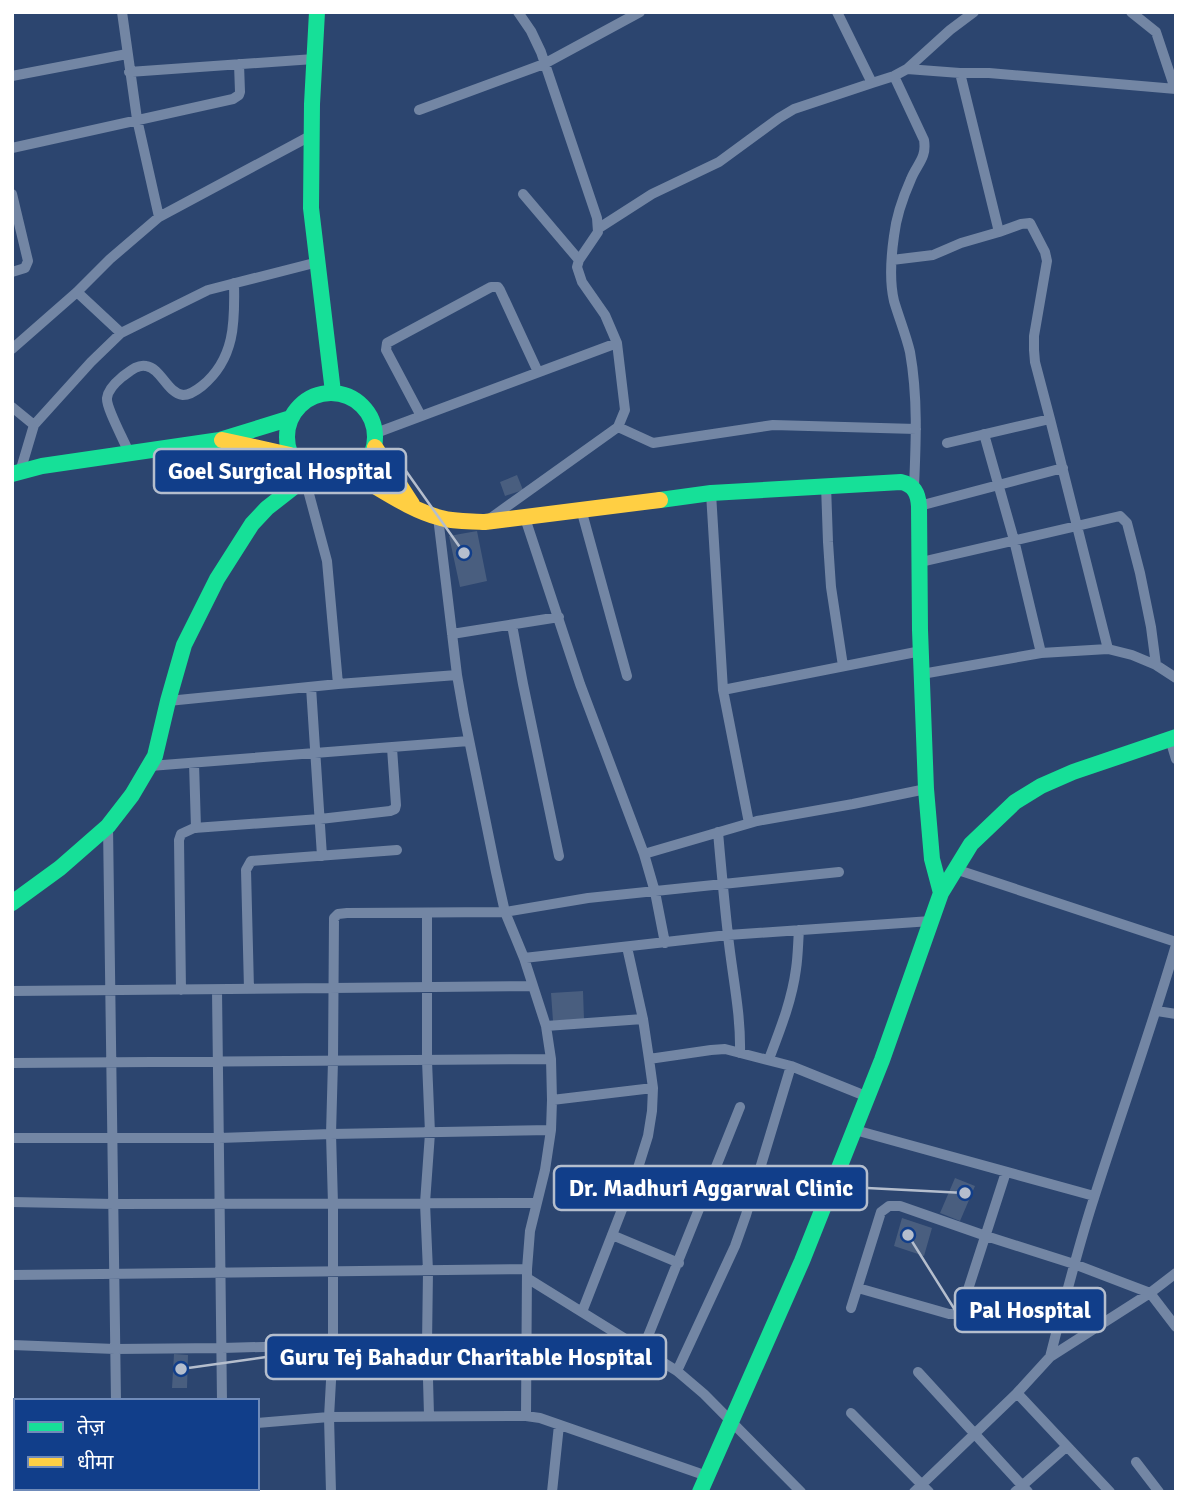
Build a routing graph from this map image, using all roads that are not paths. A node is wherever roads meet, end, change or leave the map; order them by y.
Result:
1 (122, 12) edge
2 (317, 12) edge
3 (518, 12) edge
4 (640, 12) edge
5 (837, 12) edge
6 (974, 12) edge
7 (1131, 12) edge
8 (127, 54) junction
9 (314, 59) junction
10 (239, 64) junction
11 (544, 64) junction
12 (907, 69) junction
13 (129, 72) junction
14 (960, 73) junction
15 (12, 76) edge
16 (894, 76) junction
17 (872, 83) junction
18 (1176, 89) edge
19 (419, 110) dead end
20 (137, 119) junction
21 (312, 135) junction
22 (12, 148) edge
23 (12, 194) edge
24 (523, 194) dead end
25 (159, 217) junction
26 (15, 219) edge
27 (599, 228) junction
28 (999, 232) junction
29 (579, 260) junction
30 (892, 260) junction
31 (318, 262) junction
32 (12, 272) edge
33 (234, 283) junction
34 (77, 292) junction
35 (121, 333) junction
36 (617, 343) junction
37 (12, 349) edge
38 (538, 372) junction
39 (333, 392) junction
40 (12, 407) edge
41 (421, 416) junction
42 (291, 418) junction
43 (1050, 419) junction
44 (34, 425) junction
45 (618, 427) junction
46 (916, 429) junction
47 (985, 434) junction
48 (220, 440) junction
49 (375, 440) junction
50 (947, 443) dead end
51 (130, 453) junction
52 (290, 455) junction
53 (1063, 468) junction
54 (16, 473) edge
55 (356, 475) junction
56 (307, 477) junction
57 (826, 485) junction
58 (999, 485) junction
59 (914, 487) junction
60 (711, 493) junction
61 (413, 506) junction
62 (919, 506) junction
63 (581, 509) junction
64 (438, 517) junction
65 (525, 517) junction
66 (485, 522) junction
67 (1078, 526) junction
68 (1014, 540) junction
69 (921, 562) junction
70 (559, 617) junction
71 (512, 625) junction
72 (452, 634) junction
73 (1108, 649) junction
74 (921, 651) junction
75 (1041, 653) junction
76 (1156, 665) junction
77 (843, 666) junction
78 (922, 674) junction
79 (457, 675) junction
80 (627, 676) dead end
81 (1176, 678) edge
82 (338, 684) junction
83 (311, 687) junction
84 (723, 690) junction
85 (168, 701) junction
86 (1173, 738) edge
87 (469, 741) junction
88 (392, 748) junction
89 (317, 754) junction
90 (1176, 759) edge
91 (194, 764) junction
92 (150, 766) junction
93 (926, 789) junction
94 (320, 819) junction
95 (749, 823) junction
96 (108, 826) junction
97 (196, 828) junction
98 (718, 832) junction
99 (397, 850) dead end
100 (644, 854) junction
101 (323, 856) junction
102 (559, 856) dead end
103 (955, 869) junction
104 (839, 872) dead end
105 (724, 885) junction
106 (655, 892) junction
107 (941, 893) junction
108 (12, 903) edge
109 (505, 912) junction
110 (427, 913) junction
111 (932, 921) junction
112 (799, 930) junction
113 (728, 935) junction
114 (665, 943) junction
115 (1176, 943) edge
116 (627, 947) junction
117 (524, 958) junction
118 (533, 986) junction
119 (427, 987) junction
120 (332, 988) junction
121 (249, 989) junction
122 (111, 990) junction
123 (181, 990) junction
124 (217, 990) junction
125 (12, 991) edge
126 (1157, 1011) junction
127 (1176, 1014) edge
128 (643, 1019) junction
129 (546, 1026) junction
130 (740, 1053) junction
131 (551, 1059) junction
132 (649, 1059) junction
133 (769, 1059) junction
134 (333, 1061) junction
135 (427, 1061) junction
136 (12, 1063) edge
137 (218, 1063) junction
138 (112, 1064) junction
139 (791, 1066) junction
140 (653, 1088) junction
141 (868, 1097) junction
142 (552, 1100) junction
143 (740, 1107) dead end
144 (551, 1130) junction
145 (855, 1130) junction
146 (430, 1133) junction
147 (331, 1134) junction
148 (219, 1138) junction
149 (12, 1139) edge
150 (113, 1139) junction
151 (1006, 1172) junction
152 (1094, 1196) junction
153 (12, 1202) edge
154 (425, 1203) junction
155 (536, 1203) junction
156 (114, 1204) junction
157 (219, 1204) junction
158 (333, 1204) junction
159 (612, 1234) junction
160 (986, 1236) junction
161 (678, 1263) junction
162 (1074, 1264) junction
163 (332, 1270) junction
164 (428, 1271) junction
165 (115, 1273) junction
166 (221, 1273) junction
167 (1176, 1273) edge
168 (527, 1274) junction
169 (12, 1275) edge
170 (858, 1288) junction
171 (1150, 1293) junction
172 (850, 1308) dead end
173 (582, 1312) junction
174 (1176, 1327) edge
175 (427, 1344) junction
176 (527, 1344) junction
177 (12, 1345) edge
178 (333, 1345) junction
179 (222, 1348) junction
180 (116, 1349) junction
181 (642, 1350) junction
182 (1050, 1357) junction
183 (677, 1371) junction
184 (918, 1372) dead end
185 (1017, 1393) junction
186 (116, 1399) edge
187 (222, 1399) edge
188 (851, 1413) dead end
189 (429, 1415) junction
190 (526, 1416) junction
191 (329, 1417) junction
192 (730, 1421) junction
193 (259, 1423) edge
194 (559, 1425) junction
195 (976, 1434) junction
196 (1066, 1447) junction
197 (1136, 1462) dead end
198 (707, 1476) junction
199 (922, 1489) edge
200 (1022, 1490) edge
201 (331, 1492) edge
202 (552, 1492) edge
203 (700, 1492) edge
204 (800, 1492) edge
205 (1110, 1492) edge
206 (1159, 1492) edge

1 - 8 street
2 - 9 street
3 - 11 street
4 - 11 street
5 - 17 street
6 - 12 street
7 - 18 street
8 - 13 street
8 - 15 street
9 - 10 street
9 - 21 street
10 - 13 street
10 - 20 street
11 - 19 street
11 - 27 street
12 - 14 street
12 - 16 street
13 - 20 street
14 - 18 street
14 - 28 street
16 - 17 street
16 - 30 street
17 - 27 street
20 - 22 street
20 - 25 street
21 - 25 street
21 - 31 street
23 - 26 street
24 - 29 street
25 - 34 street
26 - 32 street
27 - 29 street
28 - 30 street
28 - 43 street
29 - 36 street
30 - 46 street
31 - 33 street
31 - 39 street
33 - 35 street
33 - 51 street
34 - 35 street
34 - 37 street
35 - 44 street
36 - 38 street
36 - 45 street
38 - 41 street
38 - 41 street
39 - 42 street
39 - 49 street
40 - 44 street
41 - 49 street
42 - 48 street
42 - 52 street
43 - 47 street
43 - 53 street
44 - 54 street
45 - 46 street
45 - 66 street
46 - 59 street
47 - 50 street
47 - 58 street
48 - 51 street
48 - 52 street
49 - 55 street
49 - 61 street
51 - 54 street
52 - 56 street
53 - 58 street
53 - 67 street
55 - 56 street
55 - 61 street
56 - 82 street
56 - 85 street
57 - 59 street
57 - 60 street
57 - 77 street
58 - 62 street
58 - 68 street
59 - 62 street
60 - 63 street
60 - 84 street
61 - 64 street
62 - 69 street
63 - 65 street
63 - 80 street
64 - 66 street
64 - 72 street
65 - 66 street
65 - 70 street
67 - 68 street
67 - 73 street
67 - 76 street
68 - 69 street
68 - 75 street
69 - 74 street
70 - 71 street
70 - 100 street
71 - 72 street
71 - 102 street
72 - 79 street
73 - 75 street
73 - 76 street
74 - 77 street
74 - 78 street
75 - 78 street
76 - 81 street
77 - 84 street
78 - 93 street
79 - 82 street
79 - 87 street
82 - 83 street
83 - 85 street
83 - 89 street
84 - 95 street
85 - 92 street
86 - 90 street
86 - 103 street
87 - 88 street
87 - 109 street
88 - 89 street
88 - 94 street
89 - 91 street
89 - 94 street
91 - 92 street
91 - 97 street
92 - 96 street
93 - 95 street
93 - 107 street
94 - 97 street
94 - 101 street
95 - 98 street
96 - 108 street
96 - 122 street
97 - 123 street
98 - 100 street
98 - 105 street
99 - 101 street
100 - 106 street
101 - 121 street
103 - 107 street
103 - 115 street
104 - 105 street
105 - 106 street
105 - 113 street
106 - 109 street
106 - 114 street
107 - 111 street
109 - 110 street
109 - 117 street
110 - 119 street
110 - 120 street
111 - 112 street
111 - 141 street
112 - 113 street
112 - 133 street
113 - 114 street
113 - 130 street
114 - 116 street
115 - 126 street
116 - 117 street
116 - 128 street
117 - 118 street
118 - 119 street
118 - 129 street
119 - 120 street
119 - 135 street
120 - 121 street
120 - 134 street
121 - 124 street
122 - 123 street
122 - 125 street
122 - 138 street
123 - 124 street
124 - 137 street
126 - 127 street
126 - 152 street
128 - 129 street
128 - 132 street
129 - 131 street
130 - 132 street
130 - 133 street
131 - 135 street
131 - 142 street
132 - 140 street
133 - 139 street
134 - 135 street
134 - 137 street
134 - 147 street
135 - 146 street
136 - 138 street
137 - 138 street
137 - 148 street
138 - 150 street
139 - 141 street
139 - 183 street
140 - 142 street
140 - 159 street
141 - 145 street
142 - 144 street
143 - 161 street
144 - 146 street
144 - 155 street
145 - 151 street
145 - 192 street
146 - 147 street
146 - 154 street
147 - 148 street
147 - 158 street
148 - 150 street
148 - 157 street
149 - 150 street
150 - 156 street
151 - 152 street
151 - 160 street
152 - 162 street
153 - 156 street
154 - 155 street
154 - 158 street
154 - 164 street
155 - 168 street
156 - 157 street
156 - 165 street
157 - 158 street
157 - 166 street
158 - 163 street
159 - 161 street
159 - 173 street
160 - 162 street
160 - 170 street
160 - 170 street
161 - 181 street
162 - 171 street
162 - 182 street
163 - 164 street
163 - 166 street
163 - 178 street
164 - 168 street
164 - 175 street
165 - 166 street
165 - 169 street
165 - 180 street
166 - 179 street
167 - 171 street
168 - 173 street
168 - 176 street
170 - 172 street
171 - 174 street
171 - 182 street
173 - 181 street
175 - 176 street
175 - 178 street
175 - 189 street
176 - 190 street
177 - 180 street
178 - 179 street
178 - 191 street
179 - 180 street
179 - 187 street
180 - 186 street
181 - 183 street
182 - 185 street
183 - 192 street
184 - 195 street
185 - 195 street
185 - 196 street
188 - 199 street
189 - 190 street
189 - 191 street
190 - 194 street
191 - 193 street
191 - 201 street
192 - 198 street
192 - 204 street
194 - 198 street
194 - 202 street
195 - 199 street
195 - 200 street
196 - 200 street
196 - 205 street
197 - 206 street
198 - 203 street

